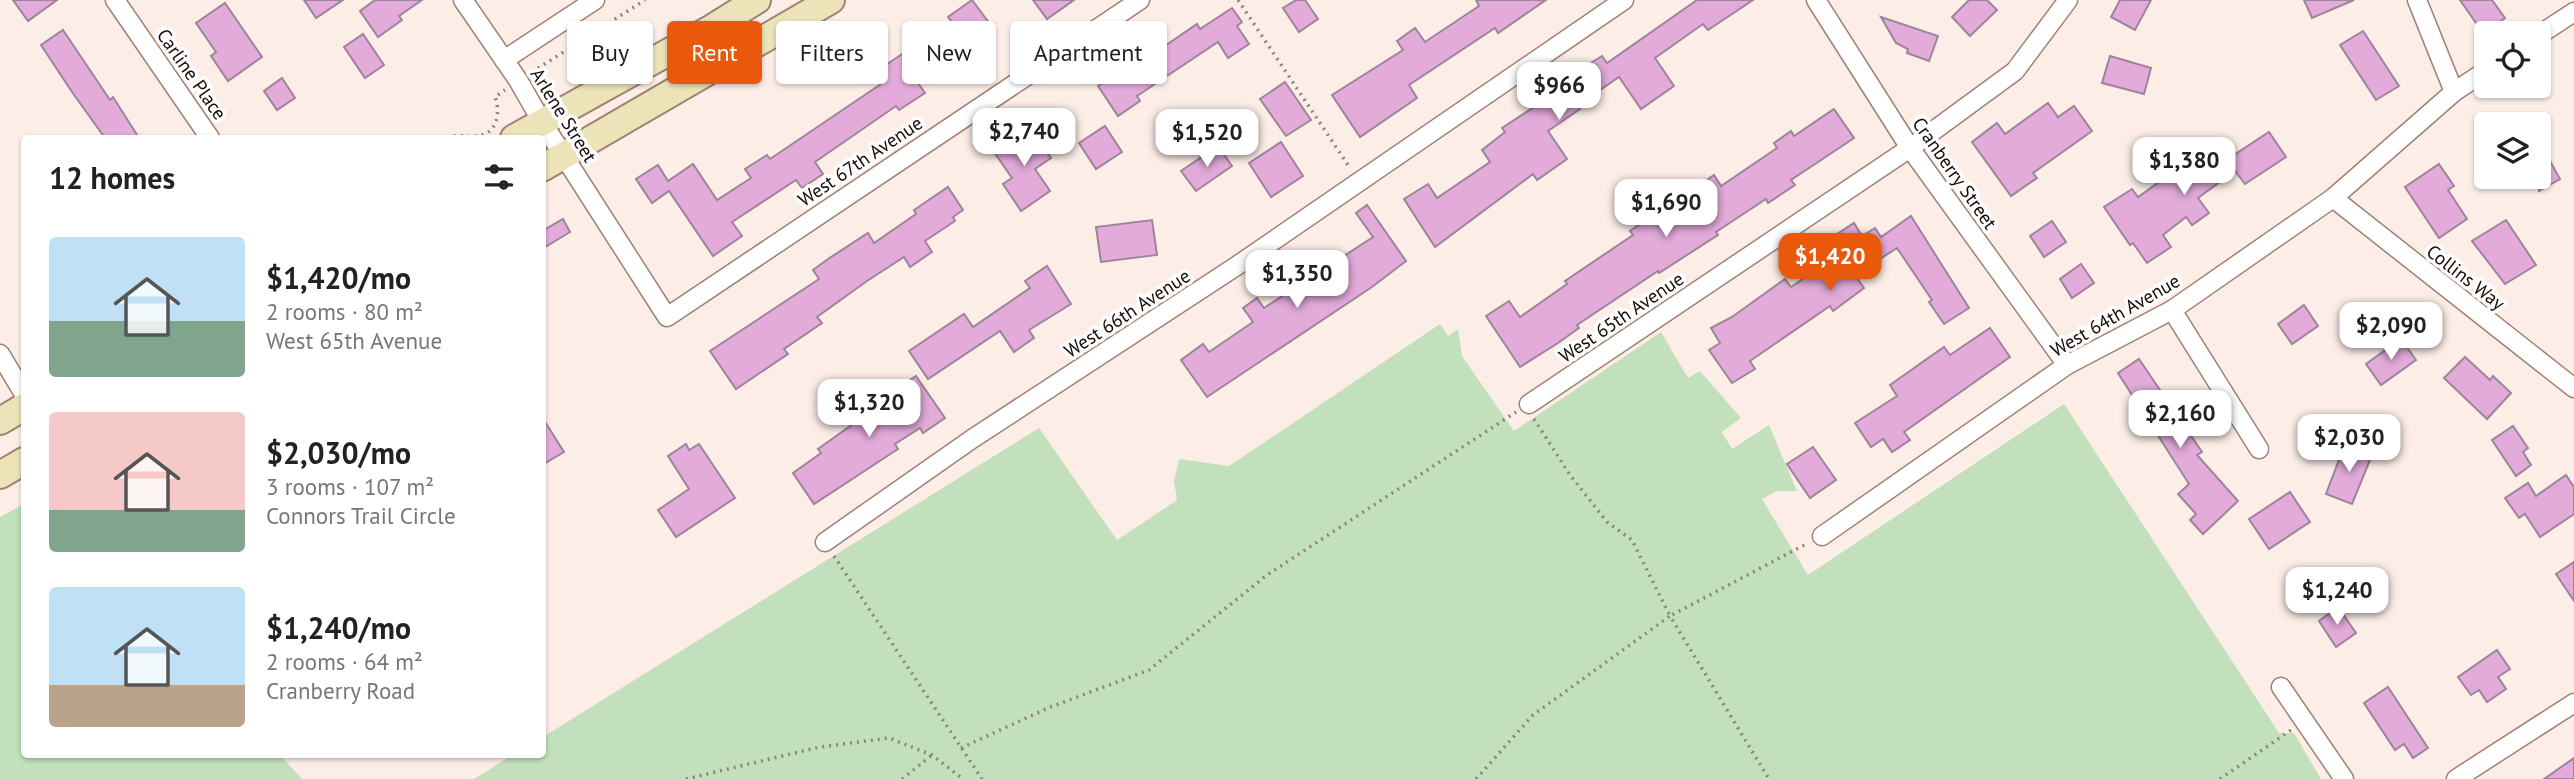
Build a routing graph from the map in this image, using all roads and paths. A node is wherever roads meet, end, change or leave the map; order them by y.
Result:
1 (115, 0) edge
2 (463, 0) edge
3 (594, 0) edge
4 (645, 0) edge
5 (757, 0) edge
6 (831, 0) edge
7 (1140, 0) edge
8 (1238, 0) edge
9 (1625, 0) edge
10 (1816, 0) edge
11 (2068, 0) edge
12 (2417, 0) edge
13 (2574, 12) edge
14 (2551, 27) edge
15 (504, 60) junction
16 (2474, 79) edge
17 (518, 80) junction
18 (2454, 92) junction
19 (542, 122) junction
20 (208, 135) edge
21 (481, 135) edge
22 (518, 135) edge
23 (546, 135) edge
24 (546, 137) edge
25 (1910, 148) junction
26 (553, 162) edge
27 (1359, 182) junction
28 (2333, 198) junction
29 (628, 253) joint
30 (2172, 310) junction
31 (0, 354) edge
32 (2067, 365) junction
33 (2574, 388) edge
34 (21, 389) edge
35 (1530, 404) junction
36 (21, 409) edge
37 (0, 421) edge
38 (2259, 449) dead end
39 (21, 463) edge
40 (0, 475) edge
41 (1822, 536) joint
42 (825, 542) joint
43 (1670, 616) junction
44 (2281, 687) dead end
45 (2574, 703) edge
46 (2304, 721) junction
47 (961, 747) junction
48 (932, 755) junction
49 (685, 779) edge
50 (902, 779) edge
51 (963, 779) edge
52 (982, 779) edge
53 (1476, 779) edge
54 (1769, 779) edge
55 (2220, 779) edge
56 (2344, 779) edge
57 (2456, 779) edge

1 - 20 street, Carline Place
2 - 15 street, Arlene Street
3 - 15 street
4 - 17 path
5 - 19 main road
6 - 26 main road
7 - 29 street, West 67th Avenue
8 - 27 path
9 - 27 street, West 66th Avenue
10 - 25 street, Cranberry Street
11 - 25 street, West 65th Avenue
12 - 18 street
13 - 14 street
15 - 17 street, Arlene Street
16 - 18 street, West 64th Avenue
17 - 19 street, Arlene Street
17 - 21 path
18 - 28 street, West 64th Avenue
19 - 22 main road
19 - 23 street, Arlene Street
24 - 26 street, Arlene Street
25 - 32 street, Cranberry Street
25 - 35 street, West 65th Avenue
26 - 29 street, Arlene Street
27 - 42 street, West 66th Avenue
28 - 30 street, West 64th Avenue
28 - 33 street, Collins Way
30 - 32 street, West 64th Avenue
30 - 38 street
31 - 34 street
32 - 41 street, West 64th Avenue
35 - 43 path
35 - 47 path
36 - 37 main road
39 - 40 main road
41 - 43 path
42 - 47 path
43 - 53 path
43 - 54 path
44 - 46 street
45 - 57 street
46 - 55 path
46 - 56 street
47 - 52 path
48 - 49 path
48 - 50 path
48 - 51 path

